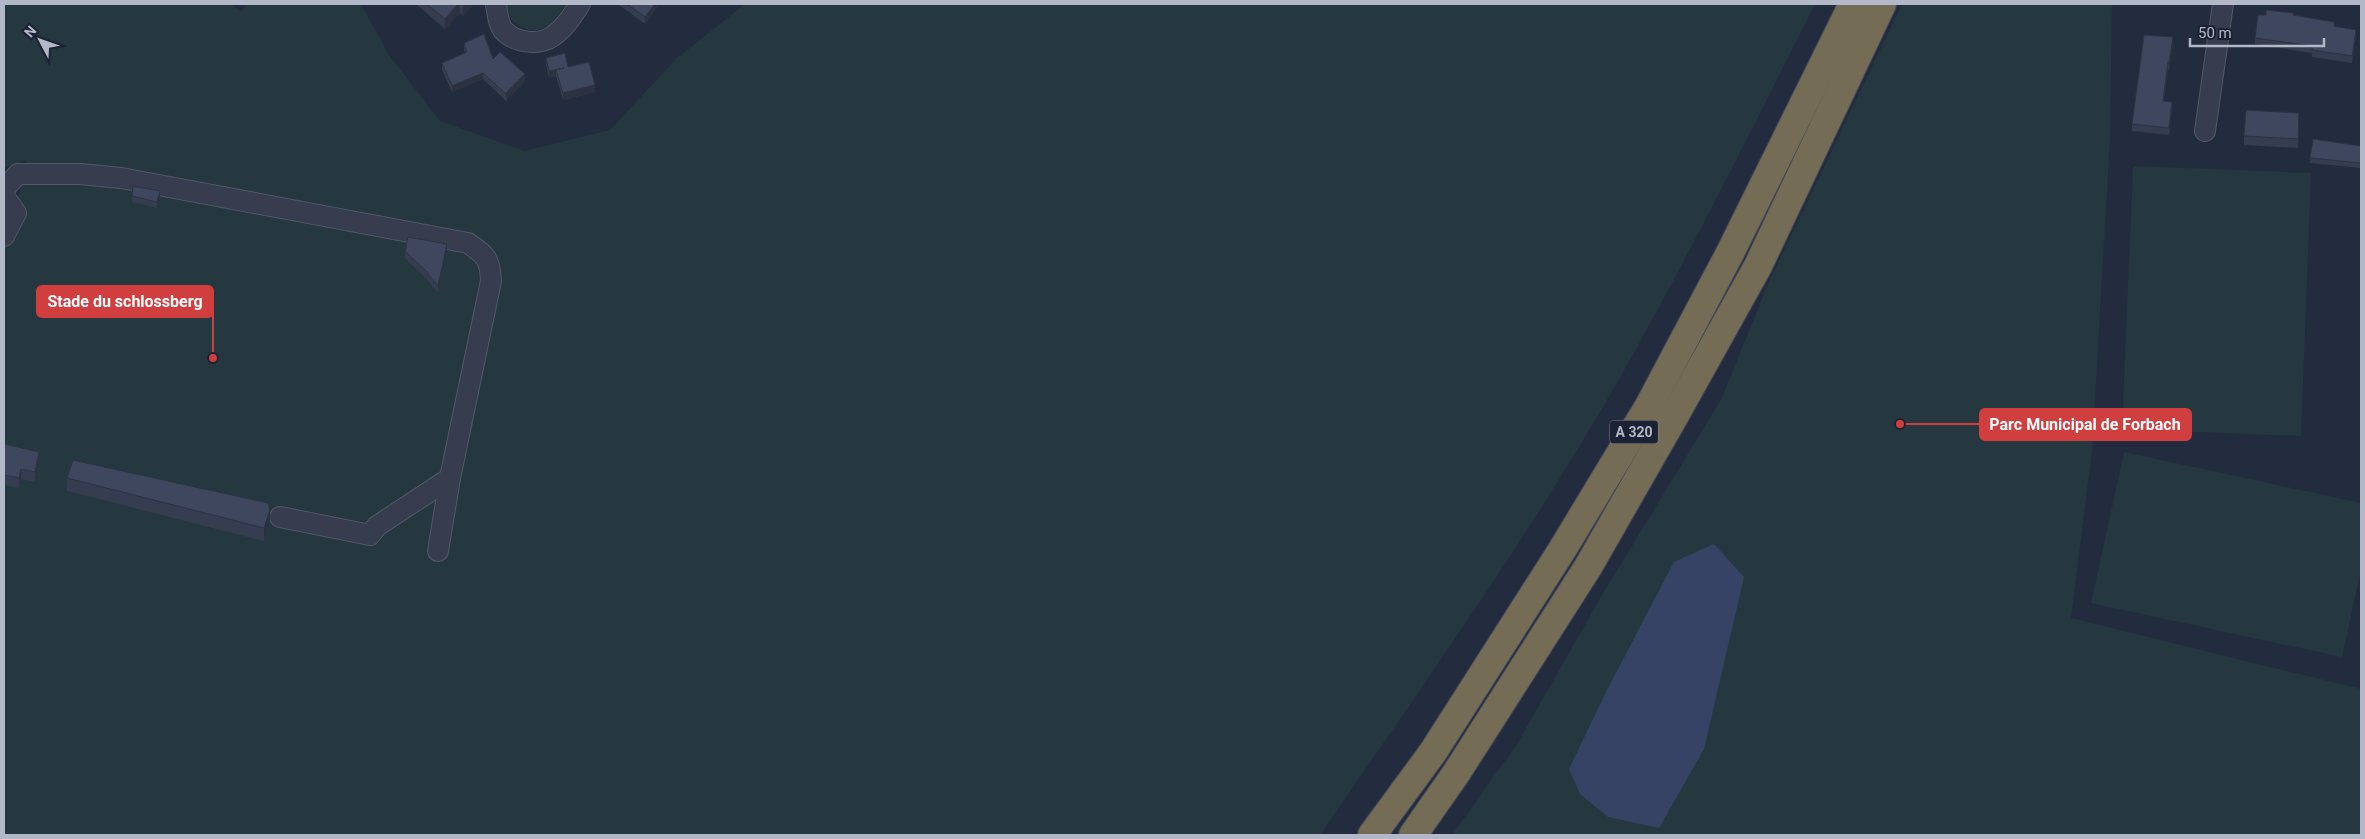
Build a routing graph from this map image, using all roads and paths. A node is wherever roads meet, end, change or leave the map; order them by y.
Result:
1 (496, 4) edge
2 (580, 4) edge
3 (1853, 4) edge
4 (1882, 4) edge
5 (2223, 4) edge
6 (2204, 131) dead end
7 (5, 194) edge
8 (4, 236) edge
9 (450, 478) junction
10 (280, 517) dead end
11 (438, 551) dead end
12 (1372, 835) edge
13 (1413, 835) edge

1 - 2 street
3 - 12 highway, A 320
4 - 13 highway, A 320
5 - 6 street
7 - 8 street
7 - 9 street
9 - 10 street
9 - 11 street

